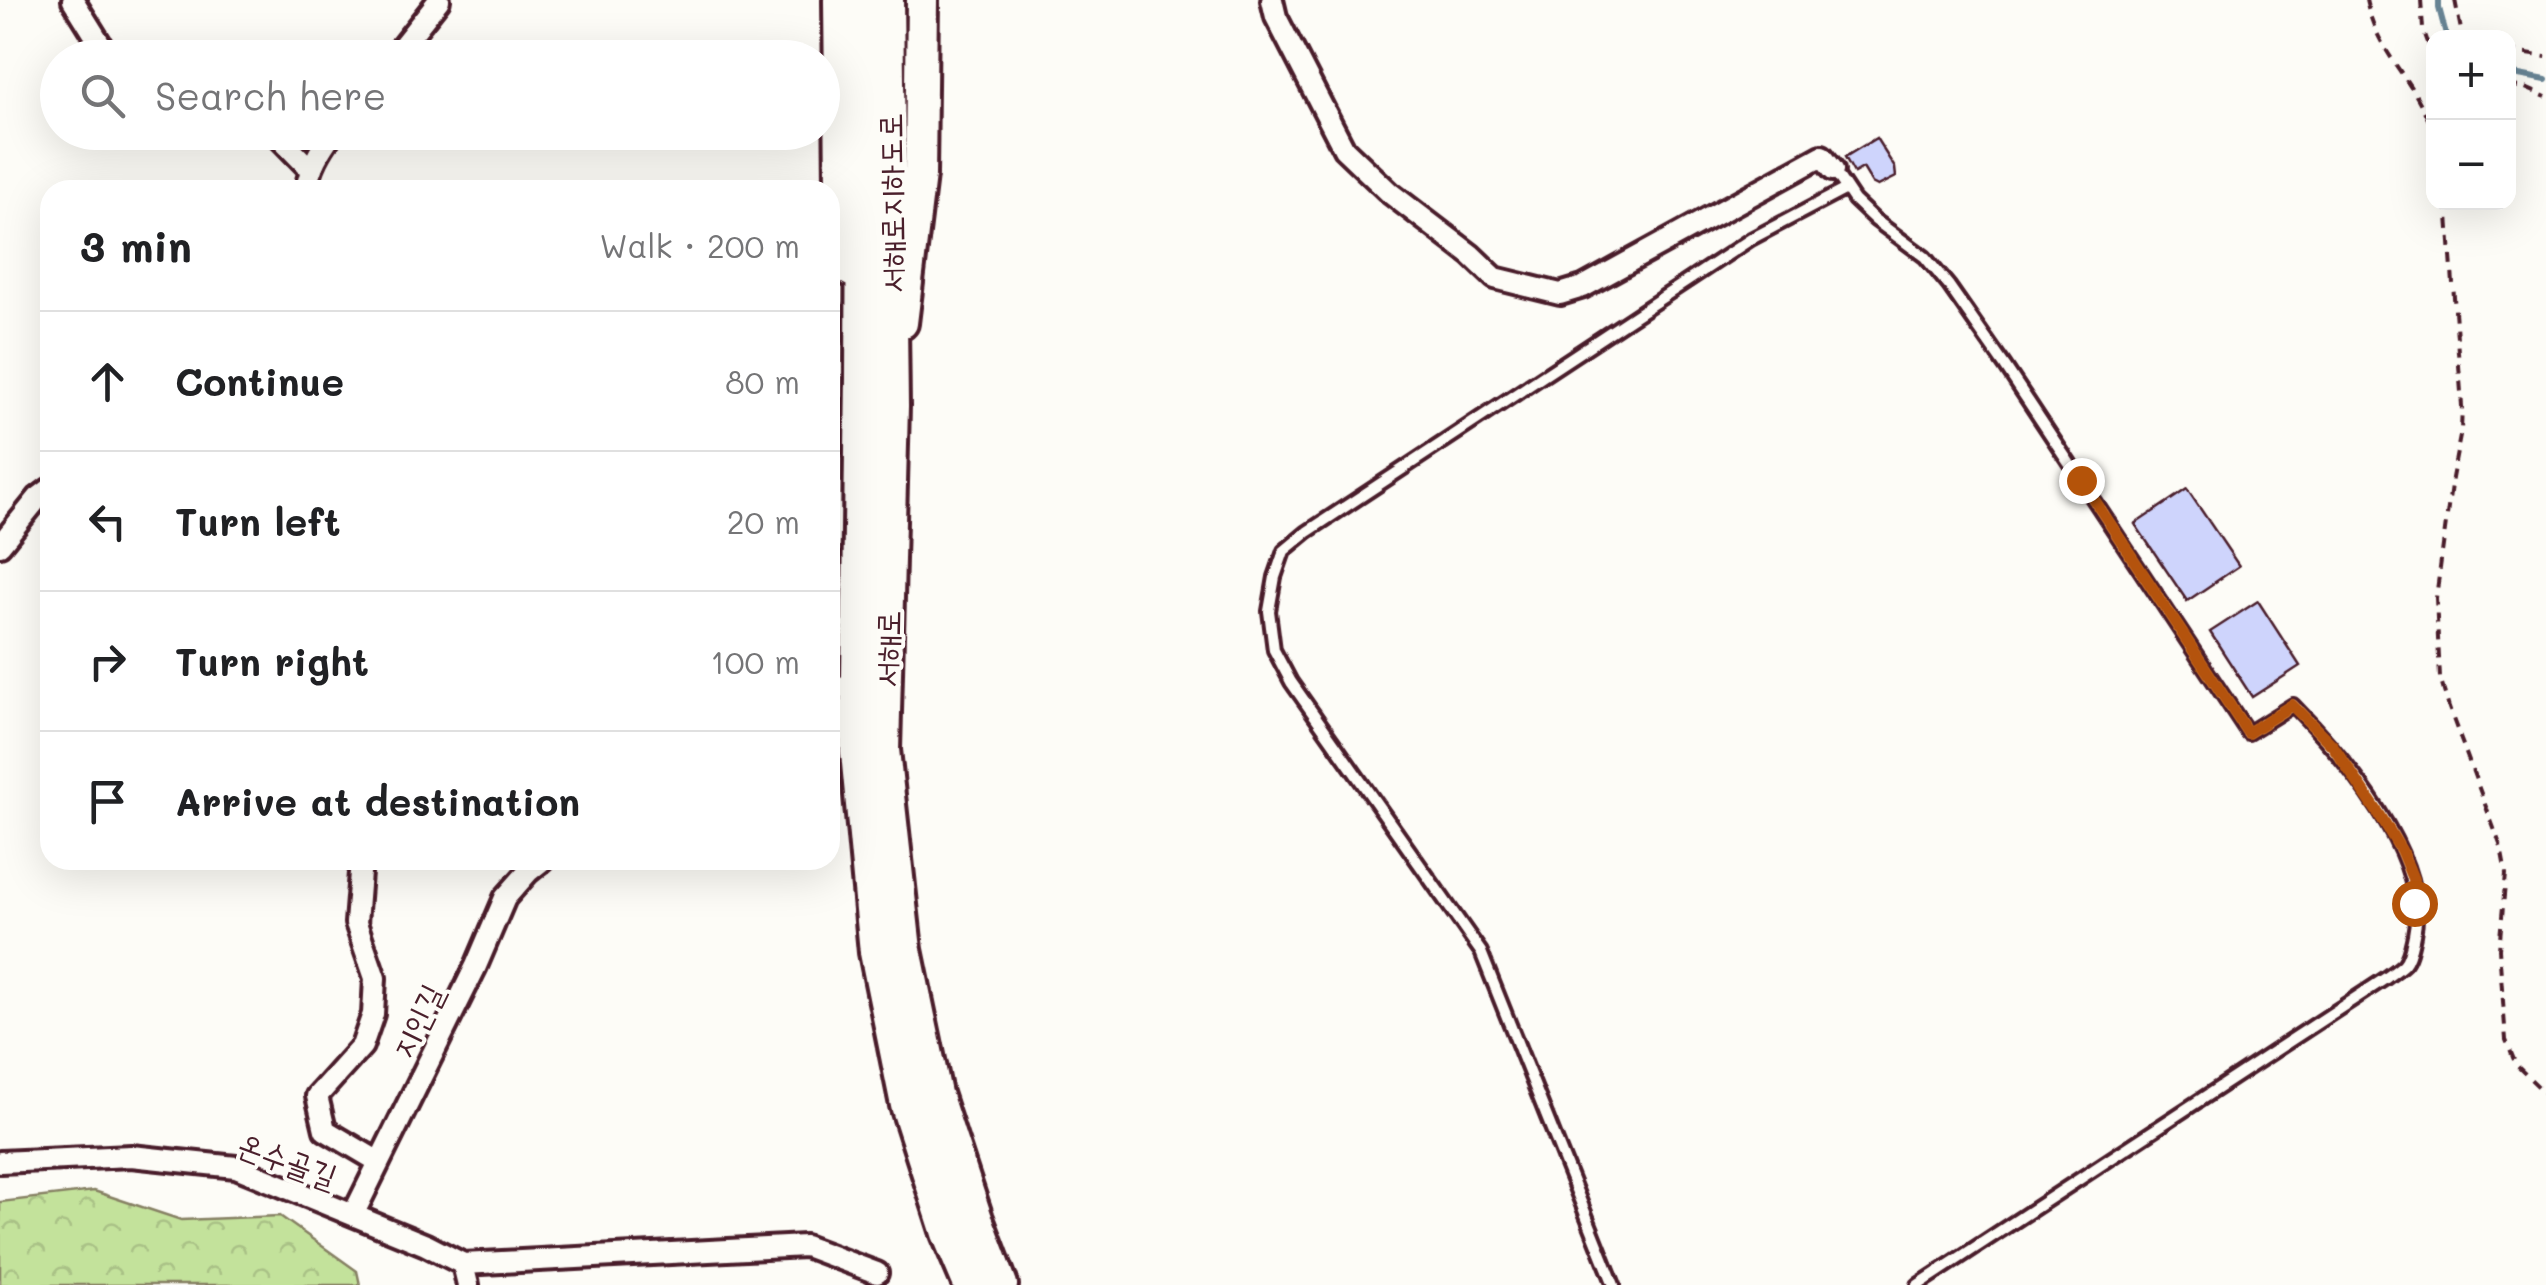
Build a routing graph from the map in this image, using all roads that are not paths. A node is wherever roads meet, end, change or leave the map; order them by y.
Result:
1 (73, 0) edge
2 (439, 0) edge
3 (839, 0) edge
4 (864, 0) edge
5 (887, 0) edge
6 (922, 0) edge
7 (1272, 0) edge
8 (98, 40) edge
9 (407, 40) edge
10 (839, 40) edge
11 (840, 92) edge
12 (287, 150) edge
13 (321, 150) edge
14 (1833, 170) joint
15 (308, 180) edge
16 (1846, 188) junction
17 (862, 378) junction
18 (892, 406) junction
19 (40, 496) edge
20 (0, 545) edge
21 (843, 687) edge
22 (360, 870) edge
23 (530, 870) edge
24 (0, 1162) edge
25 (379, 1162) junction
26 (353, 1215) junction
27 (877, 1273) dead end
28 (465, 1275) edge
29 (970, 1285) edge
30 (1001, 1285) edge
31 (1614, 1285) edge
32 (1918, 1285) edge

1 - 8 street
2 - 9 street
3 - 10 main road, 서해로
4 - 17 highway, 서해로지하도로
5 - 18 highway, 서해로지하도로
6 - 18 main road, 서해로
7 - 14 street
11 - 17 main road, 서해로
12 - 15 street
13 - 15 street
14 - 16 lane
16 - 31 lane
16 - 32 lane
17 - 21 highway, 서해로
18 - 30 highway, 서해로
19 - 20 street
21 - 29 highway, 서해로
22 - 25 street
23 - 25 street, 지인길
24 - 26 street, 온수골길
25 - 26 street, 지인길
26 - 28 street, 온수골길
27 - 28 street

